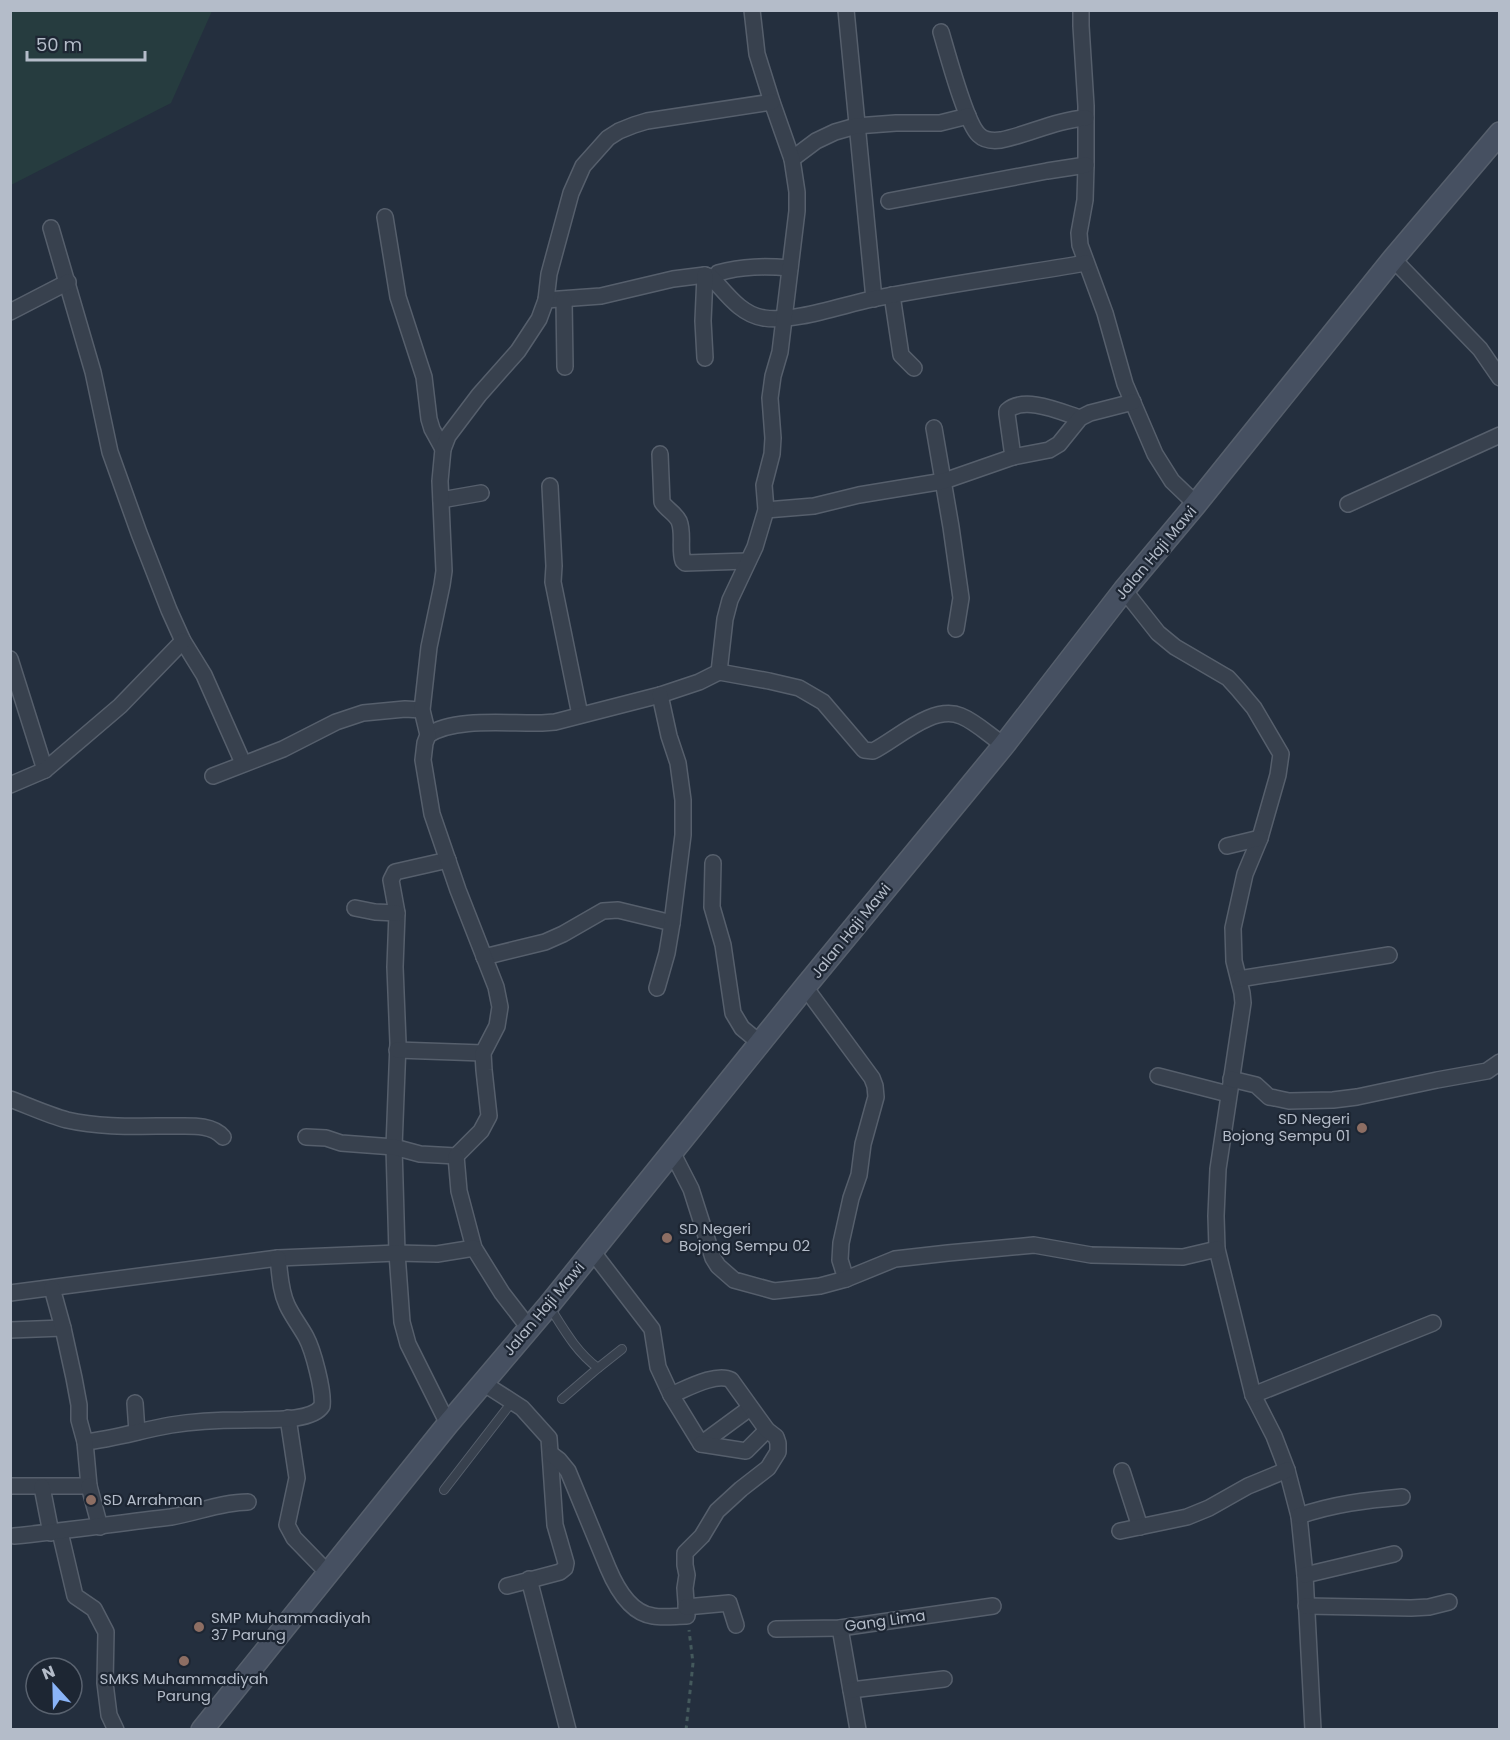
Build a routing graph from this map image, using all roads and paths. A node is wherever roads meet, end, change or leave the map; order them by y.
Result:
1 (752, 10) edge
2 (846, 10) edge
3 (1081, 10) edge
4 (941, 32) dead end
5 (772, 102) junction
6 (968, 116) junction
7 (1086, 118) junction
8 (856, 126) junction
9 (1500, 133) edge
10 (792, 159) junction
11 (1086, 165) junction
12 (889, 201) dead end
13 (385, 217) dead end
14 (51, 228) dead end
15 (1393, 259) junction
16 (1086, 263) junction
17 (790, 268) junction
18 (712, 274) junction
19 (68, 282) junction
20 (892, 295) junction
21 (874, 299) junction
22 (546, 300) junction
23 (564, 300) junction
24 (10, 312) edge
25 (785, 319) junction
26 (705, 358) dead end
27 (566, 367) dead end
28 (914, 368) dead end
29 (1500, 378) edge
30 (1132, 402) junction
31 (1080, 418) junction
32 (934, 428) dead end
33 (1500, 435) edge
34 (442, 449) junction
35 (660, 454) dead end
36 (1013, 457) junction
37 (944, 481) junction
38 (550, 486) dead end
39 (481, 493) dead end
40 (441, 500) junction
41 (1196, 504) junction
42 (1348, 504) dead end
43 (766, 510) junction
44 (748, 561) junction
45 (1124, 590) junction
46 (956, 629) dead end
47 (183, 641) junction
48 (10, 659) edge
49 (719, 672) junction
50 (660, 695) junction
51 (422, 710) junction
52 (580, 716) junction
53 (428, 735) junction
54 (1004, 745) junction
55 (243, 764) junction
56 (45, 770) junction
57 (213, 776) dead end
58 (10, 785) edge
59 (1260, 838) junction
60 (1227, 846) dead end
61 (447, 860) junction
62 (713, 863) dead end
63 (355, 908) dead end
64 (397, 913) junction
65 (672, 923) junction
66 (1389, 955) dead end
67 (484, 957) junction
68 (1239, 979) junction
69 (805, 987) junction
70 (657, 988) dead end
71 (760, 1043) junction
72 (397, 1050) junction
73 (483, 1053) junction
74 (1500, 1062) edge
75 (1158, 1076) dead end
76 (1230, 1087) junction
77 (10, 1099) edge
78 (223, 1137) dead end
79 (306, 1137) dead end
80 (394, 1147) junction
81 (672, 1152) junction
82 (456, 1156) junction
83 (474, 1248) junction
84 (1217, 1249) junction
85 (592, 1251) junction
86 (397, 1253) junction
87 (278, 1258) junction
88 (846, 1279) junction
89 (52, 1288) junction
90 (10, 1293) edge
91 (549, 1305) junction
92 (1433, 1323) dead end
93 (63, 1328) junction
94 (529, 1328) junction
95 (10, 1330) edge
96 (622, 1349) dead end
97 (598, 1368) junction
98 (483, 1383) junction
99 (671, 1395) junction
100 (1252, 1395) junction
101 (562, 1399) dead end
102 (512, 1401) junction
103 (135, 1403) dead end
104 (750, 1408) junction
105 (288, 1418) junction
106 (448, 1424) junction
107 (767, 1430) junction
108 (137, 1432) junction
109 (85, 1442) junction
110 (700, 1444) junction
111 (551, 1454) junction
112 (1287, 1470) junction
113 (1122, 1471) dead end
114 (10, 1486) edge
115 (89, 1486) junction
116 (42, 1487) junction
117 (444, 1490) dead end
118 (1402, 1497) dead end
119 (248, 1502) dead end
120 (1299, 1516) junction
121 (100, 1527) junction
122 (1140, 1527) junction
123 (1120, 1531) dead end
124 (56, 1532) junction
125 (14, 1536) dead end
126 (1394, 1554) dead end
127 (328, 1573) junction
128 (1305, 1575) junction
129 (529, 1579) junction
130 (507, 1586) dead end
131 (1449, 1602) dead end
132 (993, 1606) dead end
133 (1306, 1606) junction
134 (687, 1612) junction
135 (736, 1625) dead end
136 (840, 1628) junction
137 (776, 1629) dead end
138 (944, 1679) dead end
139 (851, 1690) junction
140 (117, 1730) edge
141 (202, 1730) edge
142 (568, 1730) edge
143 (686, 1730) edge
144 (858, 1730) edge
145 (1313, 1730) edge

1 - 5 street
2 - 8 street
3 - 7 street
4 - 6 street
5 - 10 street
5 - 22 street
6 - 7 street
6 - 8 street
7 - 11 street
8 - 10 street
8 - 21 street
9 - 15 street, Jalan Haji Mawi
10 - 17 street
11 - 12 street
11 - 16 street
13 - 34 street
14 - 19 street
15 - 29 street
15 - 41 street, Jalan Haji Mawi
16 - 20 street
16 - 30 street
17 - 18 street
17 - 25 street
18 - 23 street
18 - 25 street
18 - 26 street
19 - 24 street
19 - 47 street
20 - 21 street
20 - 28 street
21 - 25 street
22 - 23 street
22 - 34 street
23 - 27 street
25 - 43 street
30 - 31 street
30 - 41 street
31 - 36 street
31 - 36 street
32 - 37 street
33 - 42 street
34 - 40 street
35 - 44 street
36 - 37 street
37 - 43 street
37 - 46 street
38 - 52 street
39 - 40 street
40 - 51 street
41 - 45 street, Jalan Haji Mawi
43 - 44 street
44 - 49 street
45 - 54 street, Jalan Haji Mawi
45 - 59 street
47 - 55 street
47 - 56 street
48 - 56 street
49 - 50 street
49 - 54 street
50 - 52 street
50 - 65 street
51 - 53 street
51 - 55 street
52 - 53 street
53 - 61 street
54 - 69 street, Jalan Haji Mawi
55 - 57 street
56 - 58 street
59 - 60 street
59 - 68 street
61 - 64 street
61 - 67 street
62 - 71 street
63 - 64 street
64 - 72 street
65 - 67 street
65 - 70 street
66 - 68 street
67 - 73 street
68 - 76 street
69 - 71 street, Jalan Haji Mawi
69 - 88 street
71 - 81 street, Jalan Haji Mawi
72 - 73 street
72 - 80 street
73 - 82 street
74 - 76 street
75 - 76 street
76 - 84 street
77 - 78 street
79 - 80 street
80 - 82 street
80 - 86 street
81 - 85 street, Jalan Haji Mawi
81 - 88 street
82 - 83 street
83 - 86 street
83 - 94 street
84 - 88 street
84 - 100 street
85 - 91 street, Jalan Haji Mawi
85 - 99 street
86 - 87 street
86 - 106 street
87 - 89 street
87 - 105 street
89 - 90 street
89 - 93 street
91 - 94 street, Jalan Haji Mawi
91 - 97 lane
92 - 100 street
93 - 95 street
93 - 109 street
94 - 98 street, Jalan Haji Mawi
96 - 97 lane
97 - 101 lane
98 - 102 street
98 - 106 street, Jalan Haji Mawi
99 - 104 street
99 - 110 street
100 - 112 street
102 - 111 street
102 - 117 lane
103 - 108 street
104 - 107 street
104 - 110 street
105 - 108 street
105 - 127 street
106 - 127 street, Jalan Haji Mawi
107 - 110 street
107 - 134 street
108 - 109 street
109 - 115 street
111 - 129 street
111 - 134 street
112 - 120 street
112 - 122 street
113 - 122 street
114 - 116 street
115 - 116 street
115 - 121 street
116 - 124 street
118 - 120 street
119 - 121 street
120 - 128 street
121 - 124 street
122 - 123 street
124 - 125 street
124 - 140 street
126 - 128 street
127 - 141 street, Jalan Haji Mawi
128 - 133 street
129 - 130 street
129 - 142 street
131 - 133 street
132 - 136 street, Gang Lima
133 - 145 street
134 - 135 street
134 - 143 path
136 - 137 street, Gang Lima
136 - 139 street
138 - 139 street
139 - 144 street

